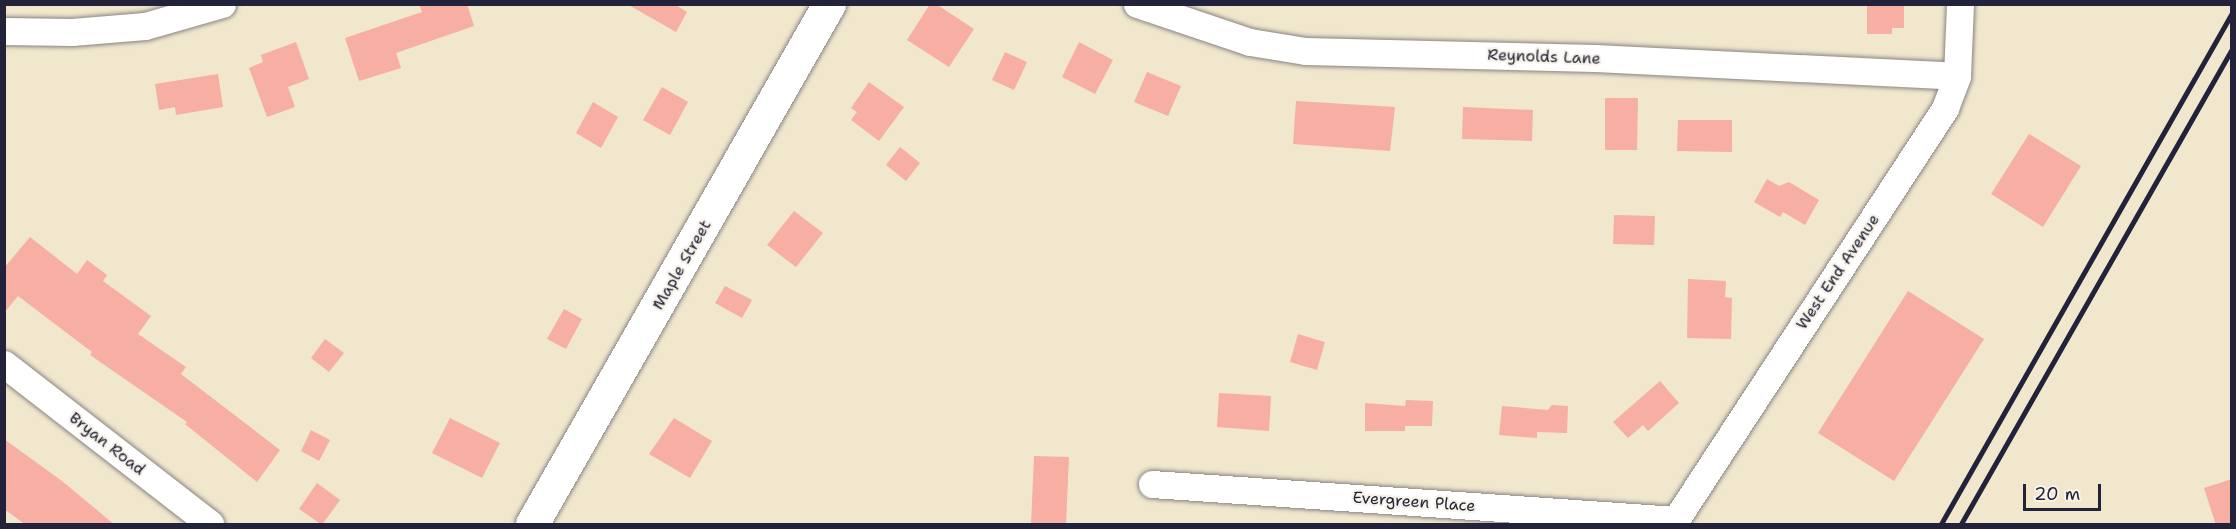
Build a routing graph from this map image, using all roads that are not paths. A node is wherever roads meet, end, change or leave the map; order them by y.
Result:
1 (222, 4) edge
2 (829, 4) edge
3 (1137, 4) edge
4 (1960, 4) edge
5 (4, 31) edge
6 (1957, 76) junction
7 (4, 364) edge
8 (1152, 484) dead end
9 (1675, 522) edge
10 (210, 525) edge
11 (532, 525) edge

1 - 5 street
2 - 11 street, Maple Street
3 - 6 street, Reynolds Lane
4 - 6 street, West End Avenue
6 - 9 street, West End Avenue
7 - 10 street, Bryan Road
8 - 9 street, Evergreen Place

